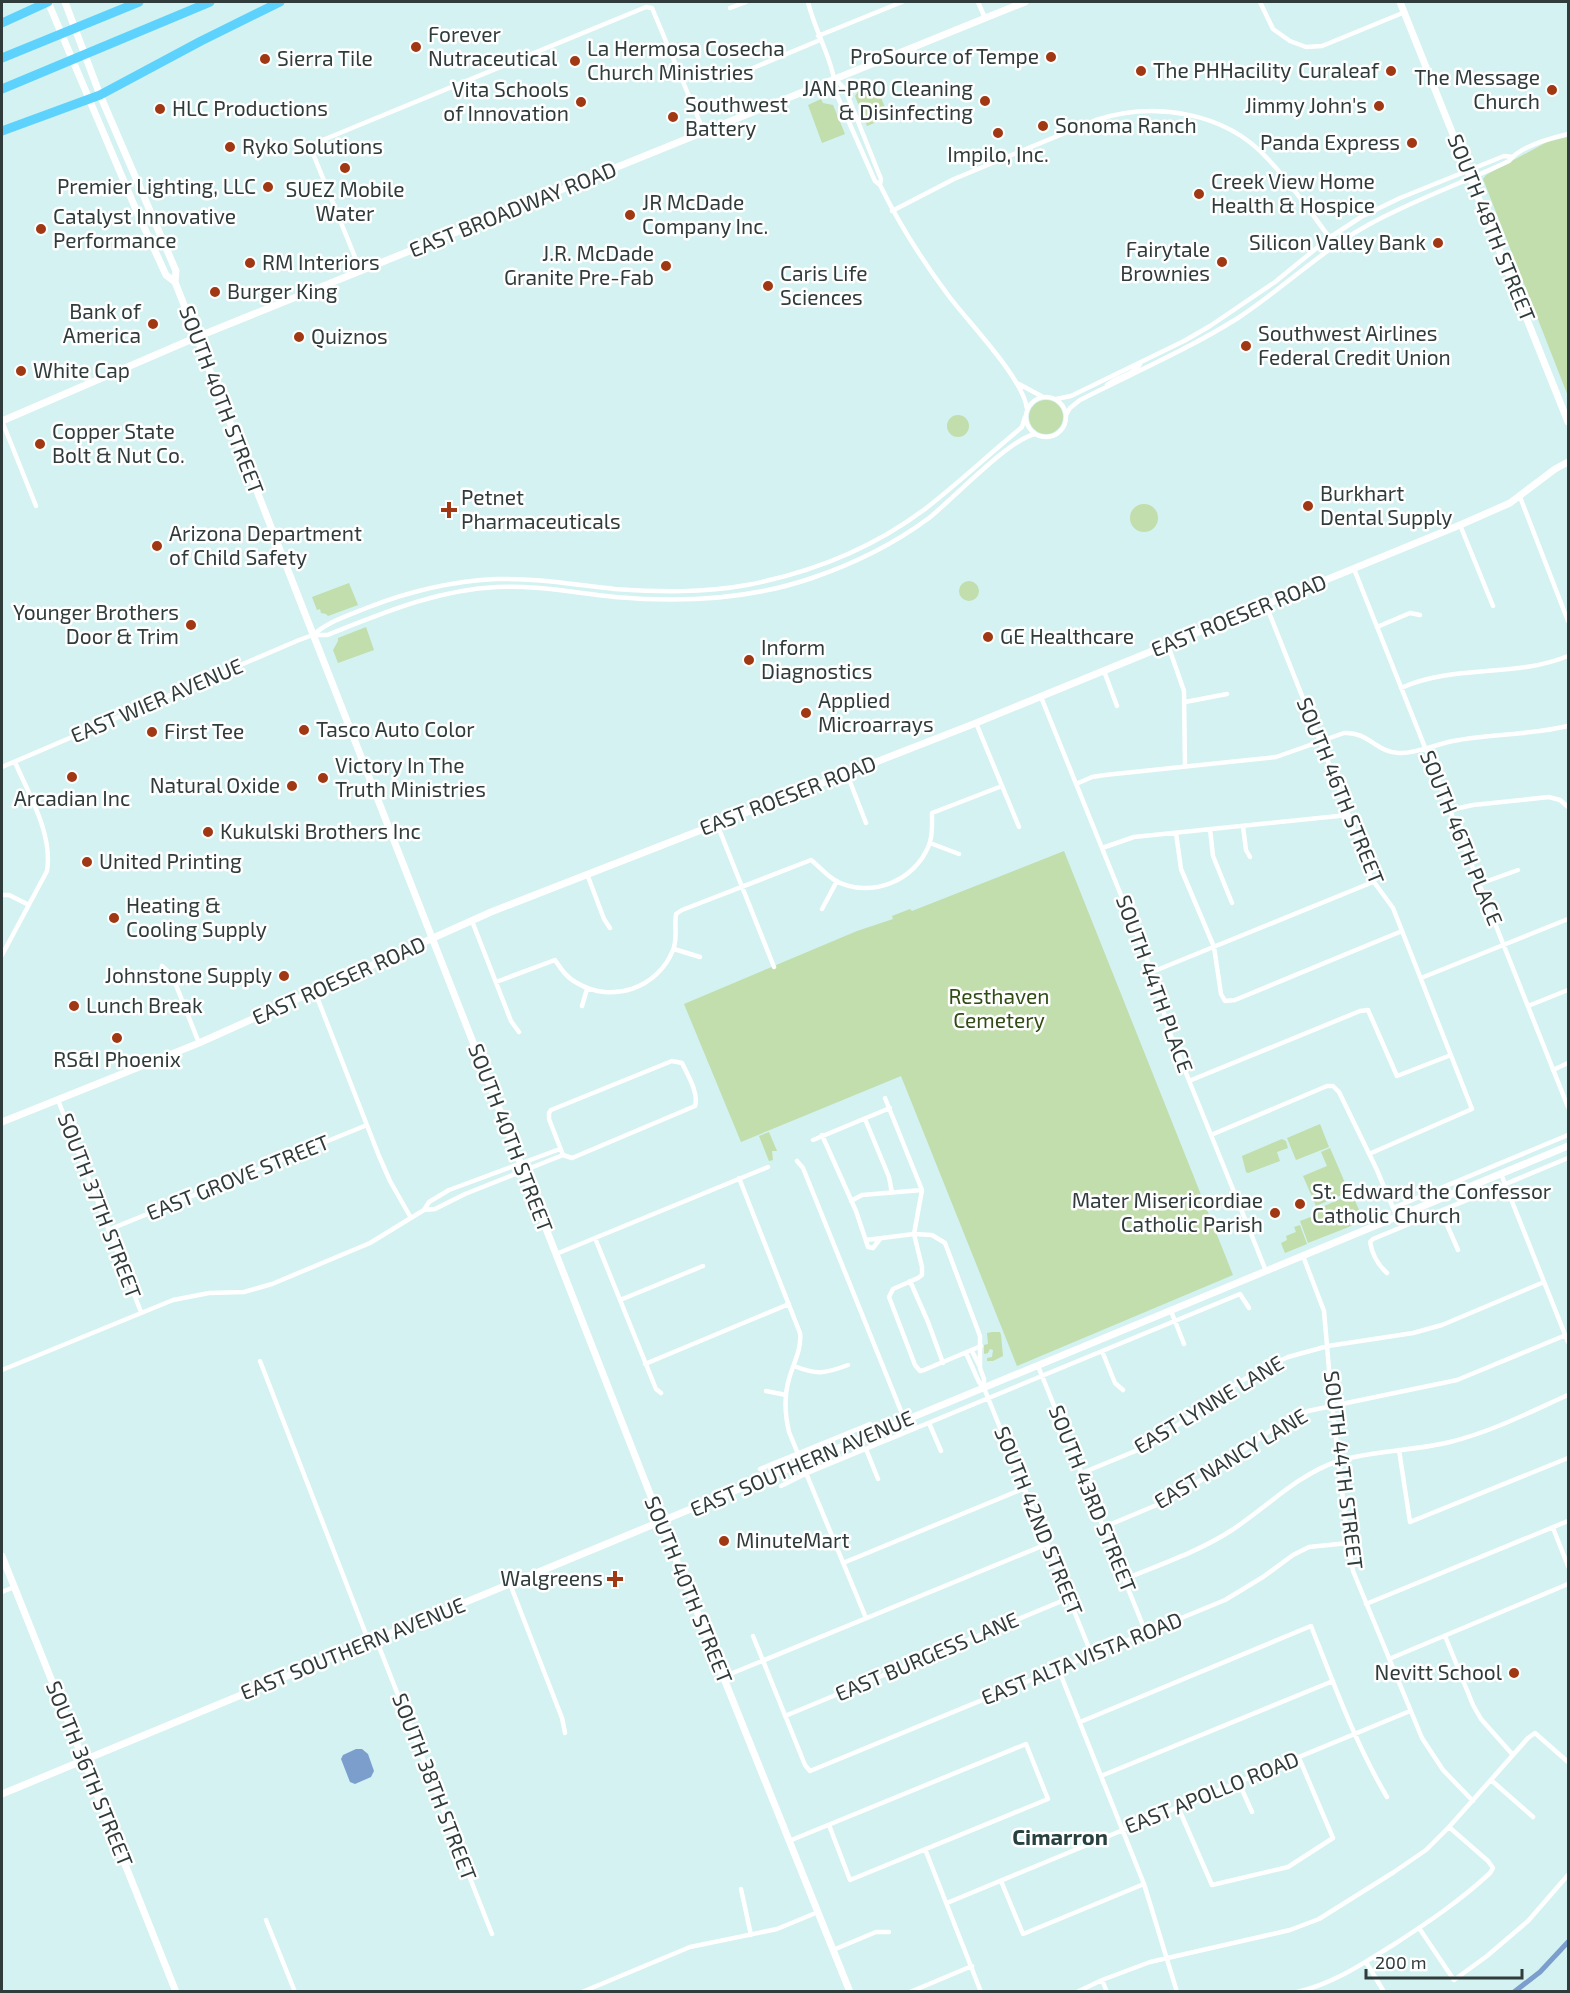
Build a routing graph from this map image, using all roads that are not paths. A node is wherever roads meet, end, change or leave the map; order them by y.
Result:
1 (139, 2) edge
2 (210, 2) edge
3 (280, 2) edge
4 (746, 2) edge
5 (808, 2) edge
6 (902, 2) edge
7 (978, 2) edge
8 (1025, 2) edge
9 (1260, 2) edge
10 (1400, 2) edge
11 (65, 3) edge
12 (50, 4) edge
13 (730, 8) dead end
14 (1405, 12) junction
15 (984, 18) junction
16 (2, 23) edge
17 (819, 38) junction
18 (2, 58) edge
19 (753, 68) dead end
20 (835, 79) junction
21 (2, 89) edge
22 (100, 95) junction
23 (88, 100) junction
24 (2, 131) edge
25 (704, 132) junction
26 (1569, 134) edge
27 (1513, 157) junction
28 (1468, 171) junction
29 (1471, 180) junction
30 (880, 185) junction
31 (892, 211) junction
32 (1329, 238) junction
33 (1335, 245) junction
34 (362, 272) junction
35 (175, 282) junction
36 (197, 337) junction
37 (1141, 362) junction
38 (1019, 384) junction
39 (1103, 389) junction
40 (1044, 397) junction
41 (1056, 399) junction
42 (1027, 409) junction
43 (1066, 415) junction
44 (1025, 417) junction
45 (2, 421) edge
46 (1569, 422) edge
47 (1035, 435) junction
48 (1569, 462) edge
49 (1520, 497) junction
50 (36, 506) dead end
51 (1460, 525) junction
52 (1354, 569) junction
53 (1266, 604) junction
54 (1493, 606) dead end
55 (1420, 615) dead end
56 (1569, 621) edge
57 (1377, 627) junction
58 (313, 635) junction
59 (1168, 645) junction
60 (1569, 656) edge
61 (1104, 671) junction
62 (1401, 688) junction
63 (1227, 694) dead end
64 (1041, 697) junction
65 (1185, 702) junction
66 (1117, 706) dead end
67 (976, 723) junction
68 (1569, 726) edge
69 (1320, 742) junction
70 (1425, 748) junction
71 (15, 762) junction
72 (1185, 766) junction
73 (2, 767) edge
74 (847, 774) junction
75 (1076, 784) junction
76 (1002, 786) junction
77 (1567, 805) edge
78 (1450, 810) junction
79 (1348, 815) junction
80 (866, 823) dead end
81 (717, 824) junction
82 (1243, 826) junction
83 (1019, 827) dead end
84 (1210, 829) junction
85 (1176, 832) junction
86 (930, 843) junction
87 (1102, 848) junction
88 (959, 854) dead end
89 (1250, 857) dead end
90 (1518, 870) dead end
91 (587, 874) junction
92 (837, 881) junction
93 (1373, 882) junction
94 (1479, 884) junction
95 (742, 886) junction
96 (2, 895) edge
97 (1232, 903) dead end
98 (29, 905) junction
99 (822, 909) dead end
100 (1569, 919) edge
101 (472, 921) junction
102 (610, 928) dead end
103 (1402, 931) junction
104 (432, 940) junction
105 (1503, 945) junction
106 (1214, 947) junction
107 (674, 949) junction
108 (2, 955) edge
109 (700, 957) dead end
110 (162, 966) dead end
111 (774, 967) dead end
112 (1152, 972) junction
113 (1421, 978) junction
114 (496, 982) junction
115 (587, 988) junction
116 (1569, 990) edge
117 (315, 992) junction
118 (582, 1006) dead end
119 (1528, 1006) junction
120 (519, 1032) dead end
121 (199, 1043) junction
122 (1452, 1055) junction
123 (1569, 1063) edge
124 (1553, 1070) junction
125 (1189, 1081) junction
126 (885, 1098) dead end
127 (58, 1100) junction
128 (1569, 1107) edge
129 (890, 1108) junction
130 (865, 1119) junction
131 (2, 1122) edge
132 (367, 1125) junction
133 (822, 1135) junction
134 (1211, 1135) junction
135 (1569, 1135) edge
136 (813, 1140) dead end
137 (1569, 1146) edge
138 (560, 1149) junction
139 (547, 1154) junction
140 (1369, 1154) junction
141 (565, 1156) junction
142 (1569, 1158) edge
143 (550, 1161) junction
144 (796, 1161) dead end
145 (522, 1167) junction
146 (768, 1167) dead end
147 (1501, 1174) junction
148 (739, 1178) junction
149 (1505, 1184) junction
150 (922, 1190) junction
151 (892, 1193) junction
152 (851, 1201) junction
153 (1393, 1208) junction
154 (424, 1210) junction
155 (1441, 1211) junction
156 (1397, 1217) junction
157 (411, 1218) junction
158 (108, 1230) junction
159 (914, 1234) junction
160 (595, 1238) junction
161 (880, 1239) junction
162 (866, 1240) junction
163 (1458, 1250) dead end
164 (556, 1254) junction
165 (1303, 1256) junction
166 (703, 1266) dead end
167 (1266, 1271) junction
168 (1387, 1273) dead end
169 (910, 1281) junction
170 (1544, 1282) junction
171 (620, 1300) junction
172 (789, 1304) junction
173 (1249, 1308) dead end
174 (1171, 1311) junction
175 (141, 1312) junction
176 (1175, 1322) junction
177 (1566, 1335) junction
178 (1569, 1342) edge
179 (1184, 1344) dead end
180 (981, 1346) junction
181 (1328, 1346) junction
182 (969, 1352) junction
183 (1102, 1352) junction
184 (260, 1361) dead end
185 (943, 1363) junction
186 (645, 1364) junction
187 (848, 1365) dead end
188 (794, 1366) junction
189 (1038, 1366) junction
190 (980, 1368) junction
191 (2, 1370) edge
192 (1043, 1376) junction
193 (984, 1388) junction
194 (1123, 1390) dead end
195 (766, 1391) dead end
196 (661, 1393) dead end
197 (786, 1395) junction
198 (1569, 1395) edge
199 (988, 1398) junction
200 (1332, 1404) junction
201 (905, 1421) junction
202 (929, 1423) junction
203 (870, 1424) dead end
204 (866, 1449) junction
205 (1399, 1450) junction
206 (941, 1451) dead end
207 (797, 1454) junction
208 (1569, 1458) edge
209 (1339, 1461) junction
210 (801, 1465) junction
211 (760, 1469) dead end
212 (1082, 1473) junction
213 (805, 1474) junction
214 (878, 1479) dead end
215 (781, 1486) dead end
216 (1024, 1488) junction
217 (1569, 1521) edge
218 (661, 1522) junction
219 (1104, 1527) junction
220 (1553, 1528) junction
221 (1348, 1543) junction
222 (1047, 1544) junction
223 (2, 1556) edge
224 (843, 1563) junction
225 (1569, 1566) edge
226 (1125, 1579) junction
227 (510, 1584) junction
228 (1569, 1584) edge
229 (14, 1587) junction
230 (2, 1592) edge
231 (1069, 1598) junction
232 (1366, 1604) junction
233 (866, 1618) junction
234 (1146, 1633) junction
235 (753, 1635) dead end
236 (1445, 1636) junction
237 (372, 1640) junction
238 (1091, 1653) junction
239 (1389, 1659) junction
240 (764, 1660) junction
241 (1058, 1668) junction
242 (723, 1677) junction
243 (1333, 1681) junction
244 (1410, 1711) junction
245 (785, 1716) junction
246 (1080, 1722) junction
247 (565, 1733) dead end
248 (1355, 1735) junction
249 (1513, 1755) junction
250 (1299, 1758) junction
251 (82, 1760) junction
252 (1569, 1762) edge
253 (1101, 1776) junction
254 (1491, 1780) junction
255 (1239, 1783) junction
256 (2, 1794) edge
257 (1387, 1797) dead end
258 (1473, 1801) junction
259 (1178, 1807) junction
260 (1252, 1812) dead end
261 (1533, 1817) dead end
262 (829, 1825) junction
263 (1449, 1827) junction
264 (1124, 1830) junction
265 (789, 1841) junction
266 (925, 1849) junction
267 (1569, 1875) edge
268 (1001, 1881) junction
269 (1144, 1884) junction
270 (741, 1889) dead end
271 (947, 1903) junction
272 (818, 1912) junction
273 (266, 1920) dead end
274 (1419, 1928) junction
275 (889, 1932) dead end
276 (492, 1934) dead end
277 (751, 1935) junction
278 (833, 1950) junction
279 (1167, 1957) junction
280 (1366, 1962) junction
281 (972, 1966) junction
282 (1102, 1980) junction
283 (1314, 1989) edge
284 (176, 1992) edge
285 (295, 1992) edge
286 (582, 1992) edge
287 (850, 1992) edge
288 (910, 1992) edge
289 (981, 1992) edge
290 (1077, 1992) edge
291 (1107, 1992) edge
292 (1177, 1992) edge
293 (1297, 1992) edge
294 (1384, 1992) edge

1 - 18 highway
2 - 21 highway
3 - 22 highway
4 - 13 street
5 - 17 street
6 - 17 street
7 - 15 street
8 - 15 main road, EAST BROADWAY ROAD
9 - 14 street
10 - 14 main road, SOUTH 48TH STREET
11 - 22 main road, SOUTH 40TH STREET
12 - 16 highway
12 - 23 main road, SOUTH 40TH STREET
14 - 28 main road, SOUTH 48TH STREET
15 - 20 main road, EAST BROADWAY ROAD
17 - 19 street
17 - 20 street
20 - 25 main road, EAST BROADWAY ROAD
20 - 30 street
20 - 30 street
22 - 23 highway
22 - 35 main road, SOUTH 40TH STREET
23 - 24 highway
23 - 35 main road, SOUTH 40TH STREET
25 - 34 main road, EAST BROADWAY ROAD
25 - 34 street
26 - 27 street
27 - 28 street
27 - 29 street
28 - 29 main road, SOUTH 48TH STREET
28 - 32 street
29 - 33 street
29 - 46 main road, SOUTH 48TH STREET
30 - 31 street
31 - 32 street
31 - 38 street
32 - 33 street
32 - 37 street
33 - 39 street
34 - 36 main road, EAST BROADWAY ROAD
35 - 36 main road, SOUTH 40TH STREET
36 - 45 main road, EAST BROADWAY ROAD
36 - 58 main road, SOUTH 40TH STREET
37 - 39 street
37 - 41 street
38 - 40 street
38 - 42 street
39 - 43 street
40 - 41 street
40 - 42 street
41 - 43 street
42 - 44 street
43 - 47 street
44 - 47 street
44 - 58 street
45 - 50 street
47 - 58 street
48 - 49 main road, EAST ROESER ROAD
49 - 51 main road, EAST ROESER ROAD
49 - 56 street
51 - 52 main road, EAST ROESER ROAD
51 - 54 street
52 - 53 main road, EAST ROESER ROAD
52 - 57 street, SOUTH 46TH PLACE
53 - 59 main road, EAST ROESER ROAD
53 - 69 street, SOUTH 46TH STREET
55 - 57 street
57 - 62 street, SOUTH 46TH PLACE
58 - 71 street, EAST WIER AVENUE
58 - 104 main road, SOUTH 40TH STREET
59 - 61 main road, EAST ROESER ROAD
59 - 65 street
60 - 62 street
61 - 64 main road, EAST ROESER ROAD
61 - 66 street
62 - 70 street, SOUTH 46TH PLACE
63 - 65 street
64 - 67 main road, EAST ROESER ROAD
64 - 75 street, SOUTH 44TH PLACE
65 - 72 street
67 - 74 main road, EAST ROESER ROAD
67 - 76 street
68 - 70 street
69 - 70 street
69 - 72 street
69 - 79 street, SOUTH 46TH STREET
70 - 78 street, SOUTH 46TH PLACE
71 - 73 street, EAST WIER AVENUE
71 - 98 street
72 - 75 street
74 - 80 street
74 - 81 main road, EAST ROESER ROAD
75 - 87 street, SOUTH 44TH PLACE
76 - 83 street
76 - 86 street
77 - 78 street
78 - 94 street, SOUTH 46TH PLACE
79 - 82 street
79 - 93 street, SOUTH 46TH STREET
81 - 91 main road, EAST ROESER ROAD
81 - 95 street
82 - 84 street
82 - 89 street
84 - 85 street
84 - 97 street
85 - 87 street
85 - 106 street
86 - 88 street
86 - 92 street
87 - 112 street, SOUTH 44TH PLACE
90 - 94 street
91 - 101 main road, EAST ROESER ROAD
91 - 102 street
92 - 95 street
92 - 99 street
93 - 103 street, SOUTH 46TH STREET
93 - 106 street
94 - 105 street, SOUTH 46TH PLACE
95 - 107 street
95 - 111 street
96 - 98 street
98 - 108 street
100 - 105 street
101 - 104 main road, EAST ROESER ROAD
101 - 114 street
103 - 106 street
103 - 113 street, SOUTH 46TH STREET
104 - 117 main road, EAST ROESER ROAD
104 - 145 main road, SOUTH 40TH STREET
105 - 113 street
105 - 119 street, SOUTH 46TH PLACE
106 - 112 street
107 - 109 street
107 - 115 street
110 - 121 street
112 - 125 street, SOUTH 44TH PLACE
113 - 122 street, SOUTH 46TH STREET
114 - 115 street
114 - 120 street
115 - 118 street
116 - 119 street
117 - 121 main road, EAST ROESER ROAD
117 - 132 street
119 - 124 street, SOUTH 46TH PLACE
121 - 127 main road, EAST ROESER ROAD
122 - 125 street
122 - 140 street, SOUTH 46TH STREET
123 - 124 street
124 - 128 street, SOUTH 46TH PLACE
125 - 134 street, SOUTH 44TH PLACE
126 - 129 street
127 - 131 main road, EAST ROESER ROAD
127 - 158 street, SOUTH 37TH STREET
129 - 130 street
129 - 150 street
130 - 133 street
130 - 151 street
132 - 157 street
132 - 158 street, EAST GROVE STREET
133 - 136 street
133 - 152 street
134 - 140 street
134 - 167 street, SOUTH 44TH PLACE
135 - 153 street
137 - 147 main road, EAST SOUTHERN AVENUE
138 - 139 street
138 - 141 street
138 - 141 street
139 - 143 street
139 - 145 street
140 - 153 street
141 - 143 street
142 - 149 street
143 - 145 street
144 - 201 street
145 - 154 street
145 - 154 street
145 - 164 main road, SOUTH 40TH STREET
146 - 148 street
147 - 149 street
147 - 156 main road, EAST SOUTHERN AVENUE
148 - 160 street
148 - 172 street
149 - 155 street
149 - 170 street
150 - 151 street
150 - 159 street
151 - 152 street
152 - 162 street
153 - 156 street
154 - 157 street
155 - 163 street
155 - 168 street
156 - 165 main road, EAST SOUTHERN AVENUE
157 - 175 street
158 - 175 street, SOUTH 37TH STREET
159 - 161 street
159 - 169 street
159 - 180 street, SOUTH 42ND STREET
160 - 164 street
160 - 171 street
161 - 162 street
161 - 162 street
164 - 218 main road, SOUTH 40TH STREET
165 - 167 main road, EAST SOUTHERN AVENUE
165 - 181 street, SOUTH 44TH STREET
166 - 171 street
167 - 174 main road, EAST SOUTHERN AVENUE
169 - 185 street
169 - 185 street
170 - 177 street
170 - 181 street, EAST LYNNE LANE
171 - 186 street
172 - 186 street
172 - 188 street
173 - 176 street, EAST SOUTHERN AVENUE
174 - 176 street
174 - 189 main road, EAST SOUTHERN AVENUE
175 - 191 street
176 - 179 street
176 - 183 street, EAST SOUTHERN AVENUE
177 - 178 street
177 - 200 street, EAST NANCY LANE
180 - 182 street
180 - 190 street, SOUTH 42ND STREET
181 - 200 street, SOUTH 44TH STREET
181 - 212 street, EAST LYNNE LANE
182 - 185 street
182 - 190 street, SOUTH 42ND STREET
182 - 193 street, SOUTH 42ND STREET
183 - 192 street, EAST SOUTHERN AVENUE
183 - 194 street
184 - 237 street, SOUTH 38TH STREET
186 - 196 street
187 - 188 street
188 - 197 street
189 - 192 street, SOUTH 43RD STREET
189 - 193 main road, EAST SOUTHERN AVENUE
190 - 193 street, SOUTH 42ND STREET
192 - 199 street, EAST SOUTHERN AVENUE
192 - 212 street, SOUTH 43RD STREET
193 - 199 street, SOUTH 42ND STREET
193 - 201 main road, EAST SOUTHERN AVENUE
195 - 197 street
197 - 207 street
198 - 205 street
199 - 202 street, EAST SOUTHERN AVENUE
199 - 216 street, SOUTH 42ND STREET
200 - 209 street, SOUTH 44TH STREET
200 - 219 street, EAST NANCY LANE
201 - 210 main road, EAST SOUTHERN AVENUE
202 - 204 street, EAST SOUTHERN AVENUE
202 - 206 street
203 - 207 street, EAST SOUTHERN AVENUE
204 - 213 street, EAST SOUTHERN AVENUE
204 - 214 street
205 - 208 street
205 - 209 street
207 - 210 street
207 - 211 street, EAST SOUTHERN AVENUE
209 - 221 street, SOUTH 44TH STREET
209 - 226 street
210 - 213 street
210 - 218 main road, EAST SOUTHERN AVENUE
212 - 219 street, SOUTH 43RD STREET
213 - 215 street, EAST SOUTHERN AVENUE
213 - 224 street
216 - 222 street, SOUTH 42ND STREET
216 - 224 street
217 - 220 street
218 - 227 main road, EAST SOUTHERN AVENUE
218 - 242 main road, SOUTH 40TH STREET
219 - 226 street, SOUTH 43RD STREET
220 - 225 street
220 - 232 street
221 - 232 street, SOUTH 44TH STREET
221 - 234 street, EAST ALTA VISTA ROAD
222 - 231 street, SOUTH 42ND STREET
222 - 233 street
223 - 229 main road, SOUTH 36TH STREET
224 - 233 street
226 - 234 street, SOUTH 43RD STREET
227 - 237 main road, EAST SOUTHERN AVENUE
227 - 247 street
228 - 236 street
229 - 230 street
229 - 251 main road, SOUTH 36TH STREET
231 - 238 street, SOUTH 42ND STREET
231 - 245 street, EAST BURGESS LANE
232 - 239 street, SOUTH 44TH STREET
233 - 240 street
234 - 238 street, EAST ALTA VISTA ROAD
235 - 240 street
236 - 239 street
236 - 249 street
237 - 251 main road, EAST SOUTHERN AVENUE
237 - 276 street, SOUTH 38TH STREET
238 - 241 street, EAST ALTA VISTA ROAD
239 - 244 street, SOUTH 44TH STREET
240 - 242 street
240 - 245 street
241 - 245 street, EAST ALTA VISTA ROAD
241 - 246 street
242 - 265 main road, SOUTH 40TH STREET
243 - 246 street
243 - 248 street
243 - 253 street
244 - 248 street, EAST APOLLO ROAD
244 - 258 street, SOUTH 44TH STREET
246 - 253 street
248 - 250 street, EAST APOLLO ROAD
248 - 257 street
249 - 252 street
249 - 254 street
250 - 255 street, EAST APOLLO ROAD
250 - 259 street
251 - 256 main road, EAST SOUTHERN AVENUE
251 - 284 main road, SOUTH 36TH STREET
253 - 264 street
254 - 258 street
254 - 261 street
255 - 259 street, EAST APOLLO ROAD
255 - 260 street
258 - 263 street
259 - 264 street, EAST APOLLO ROAD
262 - 265 street
262 - 266 street
262 - 266 street
263 - 274 street
263 - 279 street
264 - 268 street, EAST APOLLO ROAD
264 - 269 street
265 - 272 main road, SOUTH 40TH STREET
266 - 271 street
267 - 274 street
268 - 269 street
268 - 271 street, EAST APOLLO ROAD
269 - 279 street
270 - 277 street
271 - 281 street
272 - 277 street
272 - 278 main road, SOUTH 40TH STREET
273 - 285 street
274 - 280 street
275 - 278 street
277 - 286 street
278 - 287 main road, SOUTH 40TH STREET
279 - 282 street
279 - 292 street
280 - 283 street
280 - 294 street
281 - 288 street
281 - 289 street
282 - 290 street
282 - 291 street
283 - 293 street

